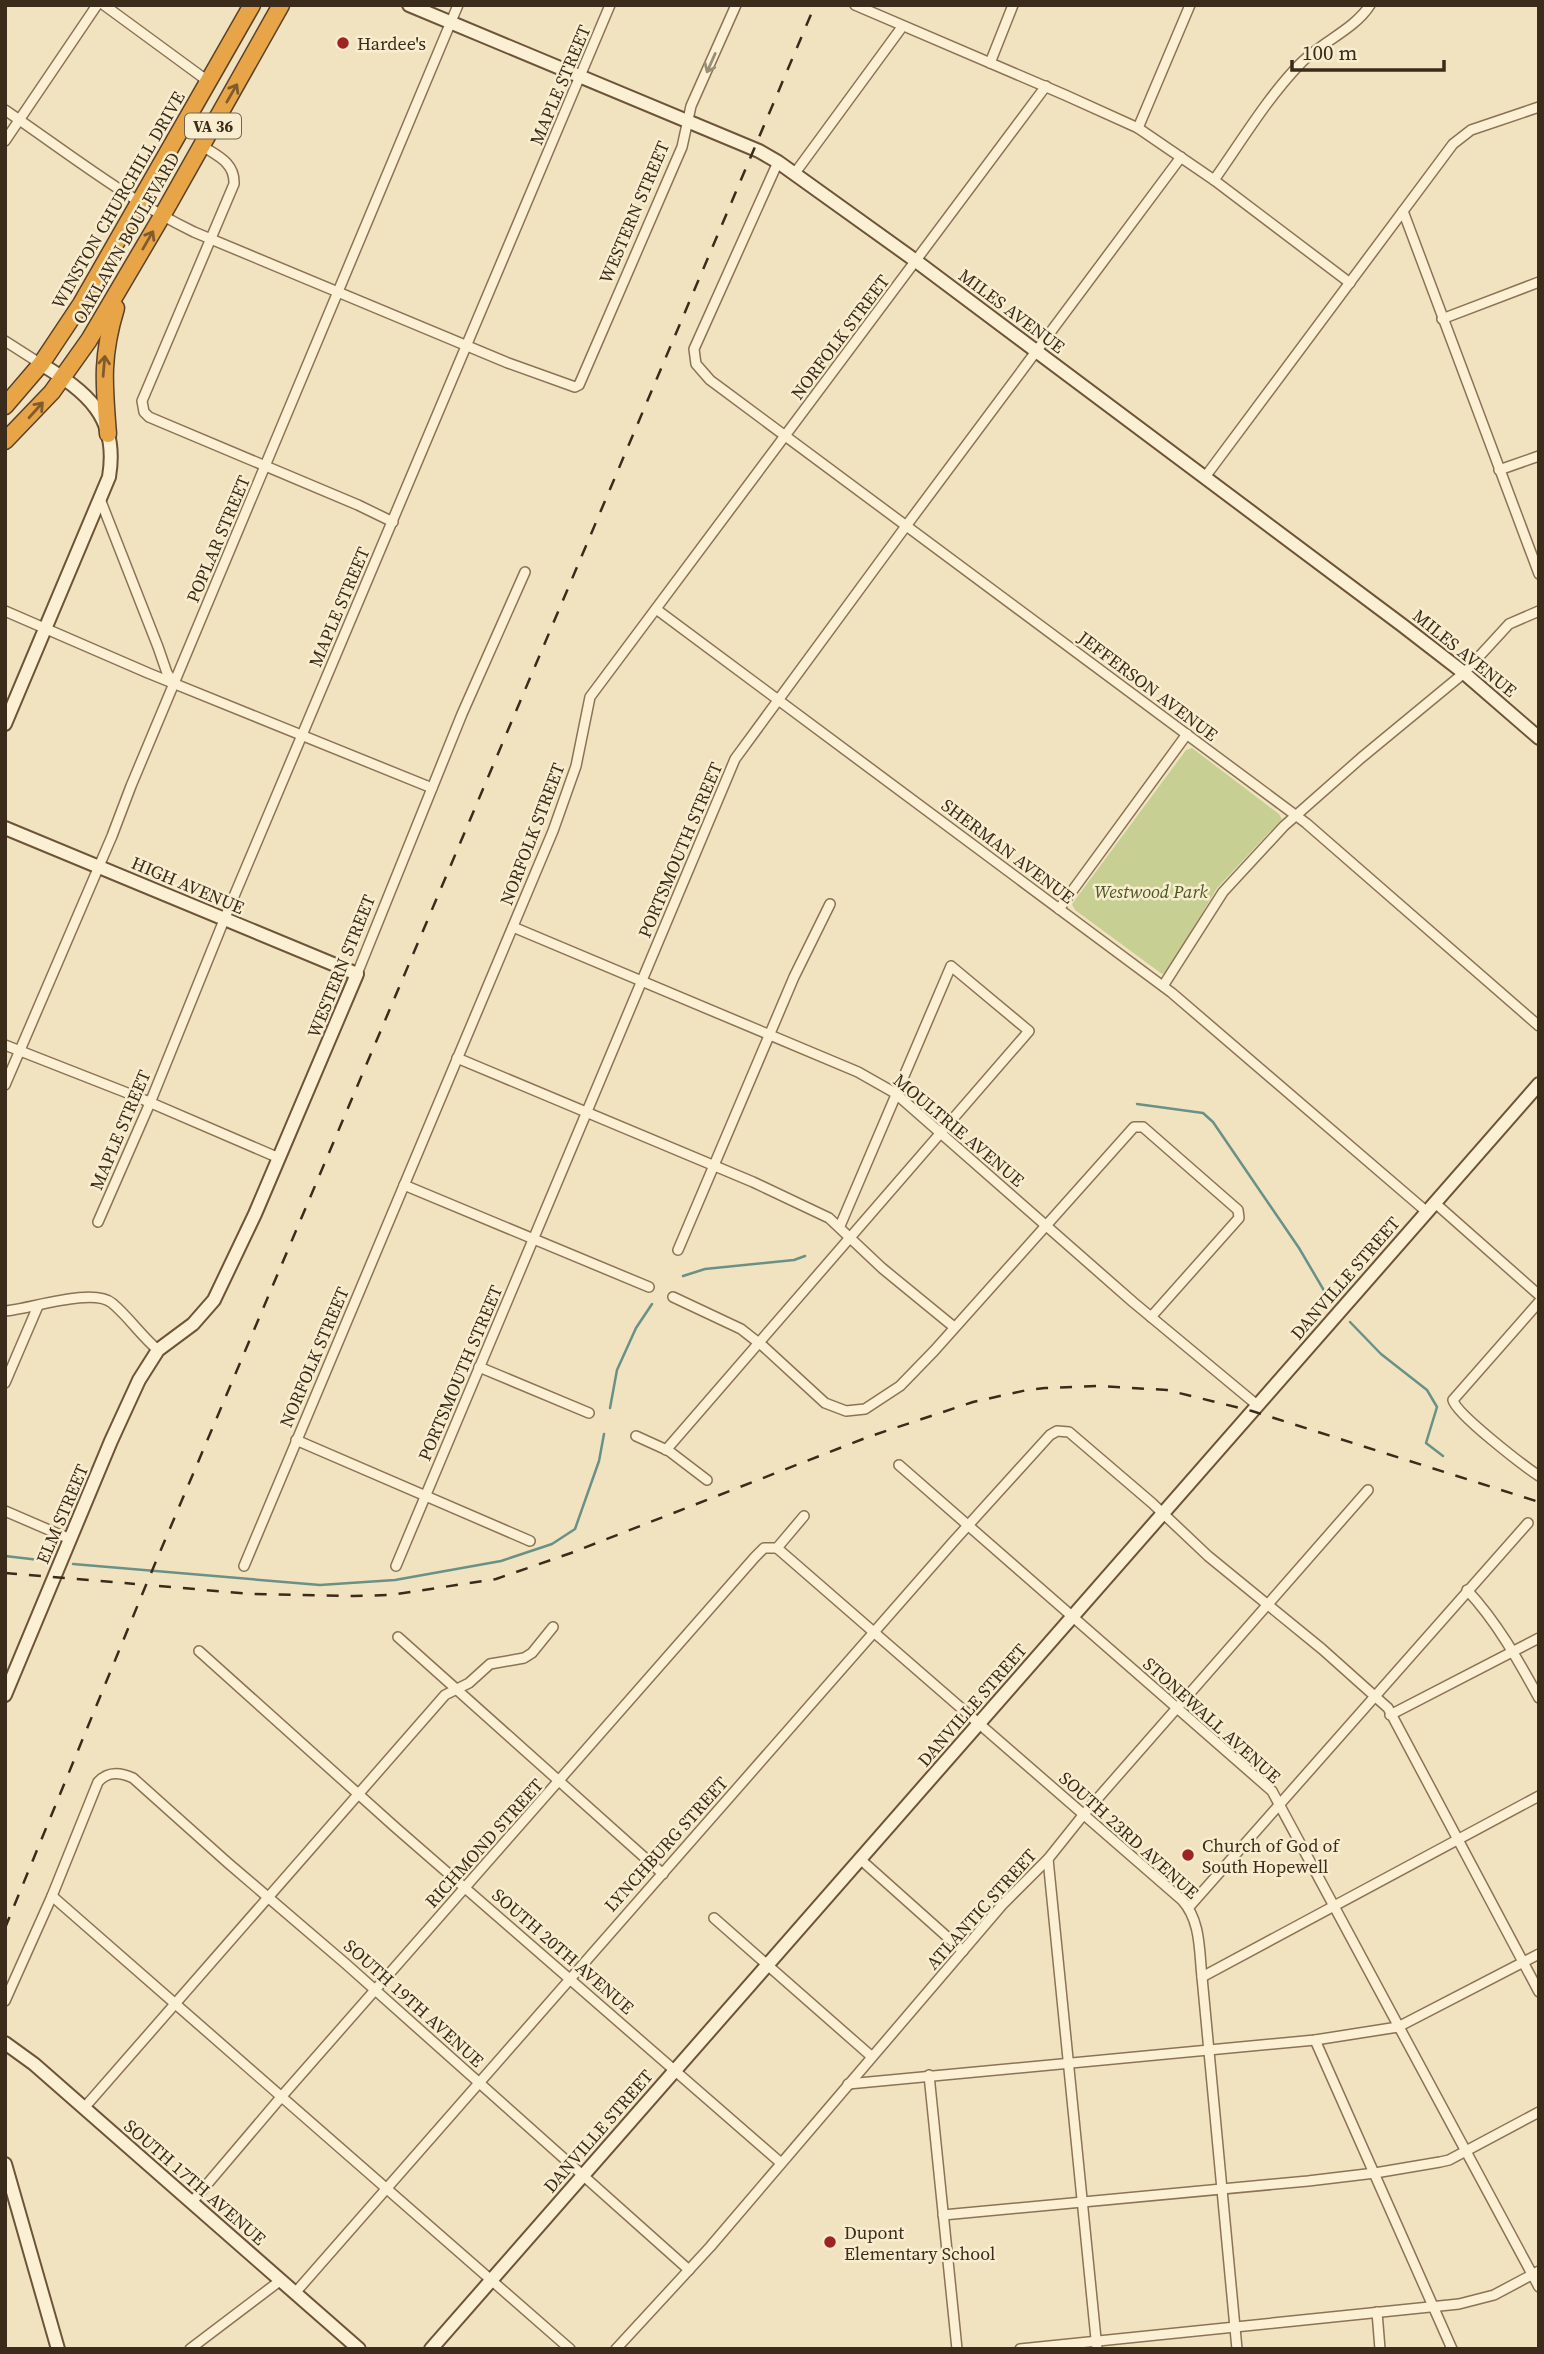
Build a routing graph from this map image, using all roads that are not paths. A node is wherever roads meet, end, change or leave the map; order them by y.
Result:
1 (97, 5) edge
2 (104, 5) edge
3 (252, 5) edge
4 (281, 5) edge
5 (409, 5) edge
6 (458, 5) edge
7 (610, 5) edge
8 (736, 5) edge
9 (855, 5) edge
10 (1013, 5) edge
11 (1190, 5) edge
12 (1370, 5) edge
13 (451, 23) junction
14 (902, 27) junction
15 (990, 63) junction
16 (582, 76) junction
17 (209, 82) junction
18 (1046, 86) junction
19 (1539, 107) edge
20 (5, 110) edge
21 (19, 120) junction
22 (687, 121) junction
23 (1138, 128) junction
24 (5, 141) edge
25 (202, 146) junction
26 (1181, 158) junction
27 (778, 162) junction
28 (795, 173) junction
29 (1214, 180) junction
30 (140, 203) junction
31 (1403, 211) junction
32 (162, 216) junction
33 (210, 239) junction
34 (916, 261) junction
35 (1350, 282) junction
36 (1539, 282) edge
37 (122, 285) junction
38 (338, 293) junction
39 (1442, 318) junction
40 (5, 341) edge
41 (466, 345) junction
42 (1036, 352) junction
43 (41, 364) junction
44 (64, 377) junction
45 (5, 406) edge
46 (108, 434) junction
47 (786, 435) junction
48 (5, 441) edge
49 (1539, 456) edge
50 (266, 466) junction
51 (1499, 470) junction
52 (1205, 477) junction
53 (100, 499) junction
54 (393, 522) junction
55 (906, 526) junction
56 (525, 572) dead end
57 (1539, 574) edge
58 (656, 608) junction
59 (5, 611) edge
60 (1539, 611) edge
61 (46, 629) junction
62 (1464, 673) junction
63 (174, 683) junction
64 (778, 699) junction
65 (5, 724) edge
66 (303, 734) junction
67 (1187, 734) junction
68 (1539, 738) edge
69 (432, 788) junction
70 (1295, 815) junction
71 (5, 828) edge
72 (99, 867) junction
73 (830, 904) dead end
74 (1059, 909) junction
75 (224, 920) junction
76 (513, 927) junction
77 (357, 974) junction
78 (641, 981) junction
79 (1163, 986) junction
80 (1539, 1026) edge
81 (769, 1036) junction
82 (5, 1045) edge
83 (19, 1051) junction
84 (457, 1058) junction
85 (1539, 1084) edge
86 (5, 1085) edge
87 (895, 1093) junction
88 (150, 1103) junction
89 (586, 1111) junction
90 (941, 1132) junction
91 (279, 1158) junction
92 (715, 1166) junction
93 (404, 1185) junction
94 (1431, 1207) junction
95 (98, 1222) dead end
96 (1046, 1224) junction
97 (839, 1226) junction
98 (850, 1237) junction
99 (533, 1239) junction
100 (678, 1250) dead end
101 (649, 1287) dead end
102 (1539, 1295) edge
103 (673, 1297) dead end
104 (1539, 1302) edge
105 (38, 1306) junction
106 (5, 1311) edge
107 (1151, 1317) junction
108 (954, 1327) junction
109 (759, 1343) junction
110 (158, 1350) junction
111 (479, 1367) junction
112 (5, 1383) edge
113 (1258, 1405) junction
114 (589, 1413) dead end
115 (636, 1436) dead end
116 (296, 1440) junction
117 (666, 1450) junction
118 (899, 1465) dead end
119 (1539, 1476) edge
120 (707, 1480) dead end
121 (1368, 1490) dead end
122 (425, 1496) junction
123 (5, 1511) edge
124 (1163, 1513) junction
125 (804, 1516) dead end
126 (1528, 1523) dead end
127 (968, 1527) junction
128 (70, 1539) junction
129 (530, 1541) dead end
130 (778, 1548) junction
131 (244, 1566) dead end
132 (396, 1566) dead end
133 (1467, 1590) junction
134 (1268, 1605) junction
135 (1072, 1616) junction
136 (553, 1628) dead end
137 (874, 1633) junction
138 (398, 1637) dead end
139 (1539, 1638) edge
140 (200, 1651) dead end
141 (1514, 1653) junction
142 (456, 1689) junction
143 (5, 1695) edge
144 (1374, 1695) junction
145 (1539, 1698) edge
146 (1176, 1709) junction
147 (1390, 1715) junction
148 (979, 1723) junction
149 (559, 1782) junction
150 (359, 1793) junction
151 (1539, 1796) edge
152 (1279, 1805) junction
153 (1084, 1814) junction
154 (1457, 1840) junction
155 (860, 1859) junction
156 (1048, 1859) junction
157 (663, 1874) junction
158 (466, 1886) junction
159 (52, 1896) junction
160 (267, 1896) junction
161 (1334, 1906) junction
162 (1189, 1907) junction
163 (714, 1918) dead end
164 (963, 1951) junction
165 (1539, 1954) edge
166 (1523, 1963) junction
167 (768, 1964) junction
168 (1202, 1977) junction
169 (570, 1978) junction
170 (374, 1990) junction
171 (1539, 1992) edge
172 (5, 2001) edge
173 (176, 2003) junction
174 (1398, 2027) junction
175 (1315, 2040) junction
176 (5, 2043) edge
177 (1208, 2049) junction
178 (871, 2056) junction
179 (1068, 2062) junction
180 (675, 2070) junction
181 (929, 2075) junction
182 (479, 2082) junction
183 (848, 2084) junction
184 (282, 2096) junction
185 (84, 2108) junction
186 (1539, 2112) edge
187 (1465, 2151) junction
188 (781, 2163) junction
189 (5, 2164) edge
190 (1375, 2173) junction
191 (583, 2175) junction
192 (387, 2187) junction
193 (1222, 2189) junction
194 (1082, 2201) junction
195 (192, 2202) junction
196 (943, 2215) junction
197 (690, 2270) junction
198 (1535, 2272) edge
199 (281, 2280) junction
200 (491, 2280) junction
201 (1539, 2287) edge
202 (295, 2293) junction
203 (1433, 2307) junction
204 (1377, 2312) junction
205 (1235, 2327) junction
206 (1096, 2345) edge
207 (58, 2349) edge
208 (190, 2349) edge
209 (359, 2349) edge
210 (431, 2349) edge
211 (570, 2349) edge
212 (616, 2349) edge
213 (957, 2349) edge
214 (1020, 2349) edge
215 (1237, 2349) edge
216 (1380, 2349) edge
217 (1452, 2349) edge

1 - 21 street
2 - 17 street
3 - 17 highway, WINSTON CHURCHILL DRIVE / VA 36
25 -> 4 highway, OAKLAWN BOULEVARD / VA 36
5 - 13 street, MILES AVENUE
6 - 13 street, POPLAR STREET
7 - 16 street, MAPLE STREET
8 -> 22 street, WESTERN STREET
9 - 14 street
10 - 15 street
11 - 23 street
12 - 29 street
13 - 16 street, MILES AVENUE
13 - 38 street, POPLAR STREET
14 - 15 street
14 - 28 street
15 - 18 street
16 - 22 street, MILES AVENUE
16 - 41 street, MAPLE STREET
17 - 30 highway, WINSTON CHURCHILL DRIVE / VA 36
18 - 23 street
18 - 34 street, NORFOLK STREET
19 - 31 street
20 - 21 street
21 - 24 street
21 - 30 street
22 - 27 street, MILES AVENUE
22 - 41 street, WESTERN STREET
23 - 26 street
25 - 32 highway, OAKLAWN BOULEVARD / VA 36
25 - 33 street
26 - 29 street
26 - 42 street, PORTSMOUTH STREET
27 - 28 street, MILES AVENUE
27 - 47 street, JEFFERSON AVENUE
28 - 34 street, MILES AVENUE
29 - 35 street
30 - 32 street
30 - 43 highway, WINSTON CHURCHILL DRIVE / VA 36
31 - 35 street
31 - 39 street
32 - 33 street
37 -> 32 highway, OAKLAWN BOULEVARD / VA 36
33 - 38 street
33 - 50 street
34 - 42 street, MILES AVENUE
34 - 47 street, NORFOLK STREET
35 - 52 street
36 - 39 street
37 - 44 highway, OAKLAWN BOULEVARD / VA 36
46 -> 37 highway
38 - 41 street
38 - 50 street, POPLAR STREET
39 - 51 street
40 - 43 street
41 - 54 street, MAPLE STREET
42 - 52 street, MILES AVENUE
42 - 55 street, PORTSMOUTH STREET
43 - 44 street
43 - 45 highway, WINSTON CHURCHILL DRIVE / VA 36
44 - 46 street
48 -> 44 highway, VA 36
46 - 53 street
47 - 55 street, JEFFERSON AVENUE
47 - 58 street, NORFOLK STREET
49 - 51 street
50 - 54 street
50 - 63 street, POPLAR STREET
51 - 57 street
52 - 62 street, MILES AVENUE
53 - 61 street
53 - 63 street
54 - 66 street, MAPLE STREET
55 - 64 street, PORTSMOUTH STREET
55 - 67 street, JEFFERSON AVENUE
56 - 69 street, WESTERN STREET
58 - 64 street, SHERMAN AVENUE
58 - 76 street, NORFOLK STREET
59 - 61 street
60 - 62 street
61 - 63 street
61 - 65 street
62 - 68 street, MILES AVENUE
62 - 70 street
63 - 66 street
63 - 72 street, POPLAR STREET
64 - 74 street, SHERMAN AVENUE
64 - 78 street, PORTSMOUTH STREET
66 - 69 street
66 - 75 street, MAPLE STREET
67 - 70 street, JEFFERSON AVENUE
67 - 74 street
69 - 77 street, WESTERN STREET
70 - 79 street
70 - 80 street, JEFFERSON AVENUE
71 - 72 street, HIGH AVENUE
72 - 75 street, HIGH AVENUE
72 - 83 street, POPLAR STREET
73 - 81 street
74 - 79 street, SHERMAN AVENUE
75 - 77 street, HIGH AVENUE
75 - 88 street, MAPLE STREET
76 - 78 street, MOULTRIE AVENUE
76 - 84 street, NORFOLK STREET
77 - 91 street, WESTERN STREET
78 - 81 street, MOULTRIE AVENUE
78 - 89 street, PORTSMOUTH STREET
79 - 94 street, SHERMAN AVENUE
81 - 87 street, MOULTRIE AVENUE
81 - 92 street
82 - 83 street
83 - 86 street, POPLAR STREET
83 - 88 street
84 - 89 street
84 - 93 street, NORFOLK STREET
85 - 94 street, DANVILLE STREET
87 - 90 street, MOULTRIE AVENUE
87 - 90 street
87 - 97 street
88 - 91 street
88 - 95 street, MAPLE STREET
89 - 92 street
89 - 99 street, PORTSMOUTH STREET
90 - 96 street, MOULTRIE AVENUE
90 - 98 street
91 - 110 street, WESTERN STREET
92 - 97 street
92 - 100 street
93 - 99 street
93 - 116 street, NORFOLK STREET
94 - 102 street, SHERMAN AVENUE
94 - 113 street, DANVILLE STREET
96 - 107 street, MOULTRIE AVENUE
96 - 107 street
96 - 108 street
97 - 98 street
98 - 108 street
98 - 109 street
99 - 101 street
99 - 111 street, PORTSMOUTH STREET
103 - 109 street
104 - 119 street
105 - 106 street
105 - 110 street
105 - 112 street
107 - 113 street, MOULTRIE AVENUE
108 - 109 street
109 - 117 street
110 - 128 street, ELM STREET
111 - 114 street
111 - 122 street, PORTSMOUTH STREET
113 - 124 street, DANVILLE STREET
115 - 117 street
116 - 122 street
116 - 131 street, NORFOLK STREET
117 - 120 street
118 - 127 street, STONEWALL AVENUE
121 - 134 street, ATLANTIC STREET
122 - 129 street
122 - 132 street, PORTSMOUTH STREET
123 - 128 street
124 - 127 street, LYNCHBURG STREET
124 - 134 street
124 - 135 street, DANVILLE STREET
125 - 130 street, RICHMOND STREET
126 - 133 street
127 - 135 street, STONEWALL AVENUE
127 - 137 street, LYNCHBURG STREET
128 - 143 street, ELM STREET
130 - 137 street, SOUTH 23RD AVENUE
130 - 149 street, RICHMOND STREET
133 - 141 street
133 - 144 street
134 - 144 street
134 - 146 street, ATLANTIC STREET
135 - 146 street, STONEWALL AVENUE
135 - 148 street, DANVILLE STREET
136 - 142 street
137 - 148 street, SOUTH 23RD AVENUE
137 - 157 street, LYNCHBURG STREET
138 - 142 street
139 - 141 street
140 - 150 street, SOUTH 20TH AVENUE
141 - 145 street
141 - 147 street
142 - 149 street
142 - 150 street
144 - 147 street
144 - 152 street
146 - 152 street, STONEWALL AVENUE
146 - 153 street, ATLANTIC STREET
147 - 154 street
148 - 153 street, SOUTH 23RD AVENUE
148 - 155 street, DANVILLE STREET
149 - 157 street
149 - 158 street, RICHMOND STREET
150 - 158 street, SOUTH 20TH AVENUE
150 - 160 street
151 - 154 street
152 - 161 street, STONEWALL AVENUE
152 - 162 street
153 - 156 street, ATLANTIC STREET
153 - 162 street, SOUTH 23RD AVENUE
154 - 161 street
154 - 166 street
155 - 164 street
155 - 167 street, DANVILLE STREET
156 - 164 street, ATLANTIC STREET
156 - 179 street
157 - 169 street, LYNCHBURG STREET
158 - 169 street, SOUTH 20TH AVENUE
158 - 170 street, RICHMOND STREET
159 - 160 street, SOUTH 19TH AVENUE
159 - 172 street
159 - 173 street
160 - 170 street, SOUTH 19TH AVENUE
160 - 173 street
161 - 168 street
161 - 174 street, STONEWALL AVENUE
162 - 168 street, SOUTH 23RD AVENUE
163 - 167 street
164 - 178 street, ATLANTIC STREET
165 - 166 street
166 - 171 street
166 - 174 street
167 - 178 street
167 - 180 street, DANVILLE STREET
168 - 177 street, SOUTH 23RD AVENUE
169 - 180 street, SOUTH 20TH AVENUE
169 - 182 street, LYNCHBURG STREET
170 - 182 street, SOUTH 19TH AVENUE
170 - 184 street, RICHMOND STREET
173 - 184 street
173 - 185 street
174 - 175 street
174 - 187 street, STONEWALL AVENUE
175 - 177 street
175 - 190 street
176 - 185 street, SOUTH 17TH AVENUE
177 - 179 street
177 - 193 street, SOUTH 23RD AVENUE
178 - 183 street, ATLANTIC STREET
179 - 181 street
179 - 194 street
180 - 188 street, SOUTH 20TH AVENUE
180 - 191 street, DANVILLE STREET
181 - 183 street
181 - 196 street
182 - 191 street, SOUTH 19TH AVENUE
182 - 192 street, LYNCHBURG STREET
183 - 188 street, ATLANTIC STREET
184 - 192 street
184 - 195 street, RICHMOND STREET
185 - 195 street, SOUTH 17TH AVENUE
186 - 187 street
187 - 190 street
187 - 198 street, STONEWALL AVENUE
188 - 197 street, ATLANTIC STREET
189 - 207 street
190 - 193 street
190 - 203 street
191 - 197 street, SOUTH 19TH AVENUE
191 - 200 street, DANVILLE STREET
192 - 200 street
192 - 202 street, LYNCHBURG STREET
193 - 194 street
193 - 205 street, SOUTH 23RD AVENUE
194 - 196 street
194 - 206 street
195 - 199 street, SOUTH 17TH AVENUE
196 - 213 street
197 - 212 street, ATLANTIC STREET
198 - 201 street, STONEWALL AVENUE
198 - 203 street
199 - 202 street, SOUTH 17TH AVENUE
199 - 208 street
200 - 210 street, DANVILLE STREET
200 - 211 street
202 - 209 street, SOUTH 17TH AVENUE
203 - 204 street
203 - 217 street
204 - 205 street
204 - 216 street
205 - 206 street
205 - 215 street, SOUTH 23RD AVENUE
206 - 214 street

